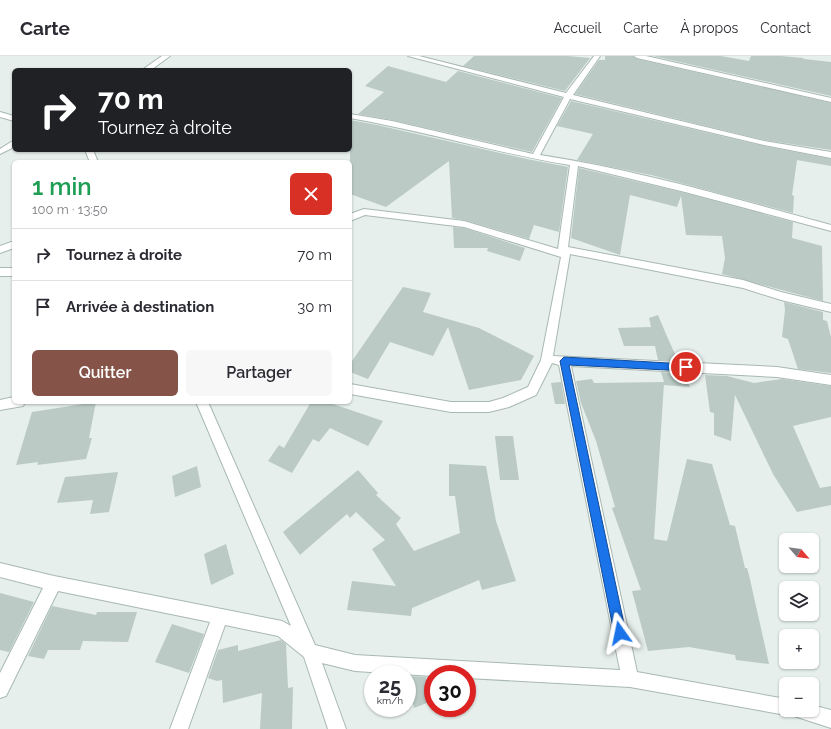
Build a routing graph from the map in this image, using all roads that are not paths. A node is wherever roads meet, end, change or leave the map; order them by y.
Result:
1 (167, 56) edge
2 (410, 56) edge
3 (597, 56) edge
4 (637, 56) edge
5 (149, 68) edge
6 (568, 96) junction
7 (831, 100) edge
8 (0, 114) edge
9 (352, 116) edge
10 (12, 118) edge
11 (12, 145) edge
12 (0, 152) edge
13 (831, 154) edge
14 (535, 156) junction
15 (574, 163) junction
16 (352, 217) edge
17 (831, 228) edge
18 (12, 245) edge
19 (0, 250) edge
20 (564, 252) junction
21 (0, 272) edge
22 (12, 272) edge
23 (831, 308) edge
24 (547, 360) junction
25 (564, 361) junction
26 (831, 380) edge
27 (352, 389) edge
28 (12, 403) edge
29 (203, 404) edge
30 (0, 405) edge
31 (0, 570) edge
32 (54, 583) junction
33 (220, 618) junction
34 (310, 652) junction
35 (630, 679) junction
36 (0, 690) edge
37 (779, 706) edge
38 (819, 716) edge
39 (831, 719) edge
40 (179, 729) edge
41 (337, 729) edge

1 - 5 street
2 - 6 street
3 - 6 street
4 - 7 street
6 - 13 street
6 - 14 street
8 - 10 street
9 - 14 street
11 - 12 street
14 - 15 street
15 - 17 street
15 - 20 street
16 - 20 street
18 - 19 street
20 - 23 street
20 - 24 street
21 - 22 street
24 - 25 street
24 - 27 street
25 - 26 street
25 - 35 street
28 - 30 street
29 - 34 street
31 - 32 street
32 - 33 street
32 - 36 street
33 - 34 street
33 - 40 street
34 - 35 street
34 - 41 street
35 - 37 street
38 - 39 street

